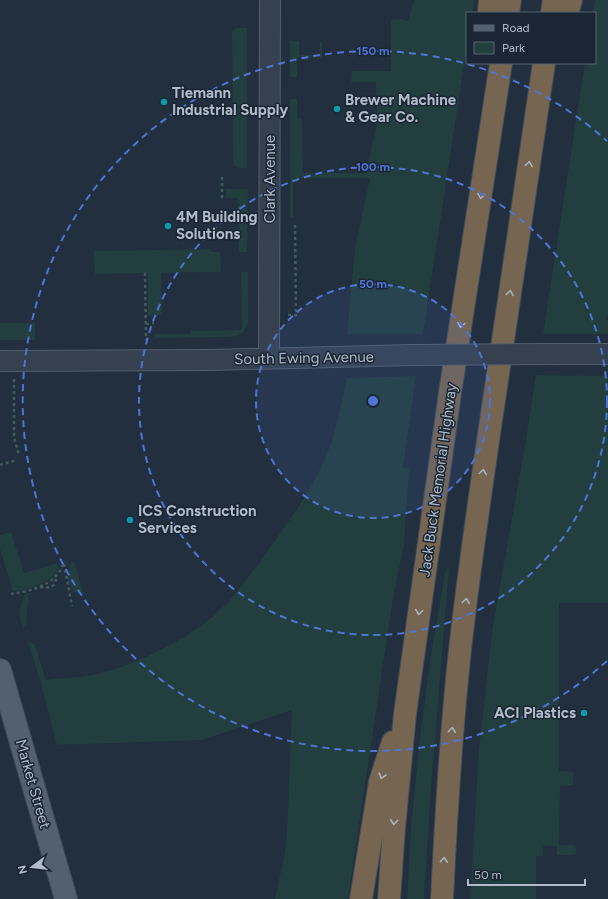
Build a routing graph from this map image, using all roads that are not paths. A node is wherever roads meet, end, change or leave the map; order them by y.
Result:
1 (270, 0) edge
2 (490, 0) edge
3 (510, 0) edge
4 (554, 0) edge
5 (571, 0) edge
6 (489, 12) edge
7 (508, 12) edge
8 (552, 12) edge
9 (566, 12) edge
10 (487, 64) edge
11 (501, 64) edge
12 (545, 68) edge
13 (487, 158) junction
14 (608, 354) edge
15 (269, 358) junction
16 (0, 361) edge
17 (0, 670) edge
18 (405, 714) junction
19 (8, 720) edge
20 (66, 899) edge
21 (361, 899) edge
22 (389, 899) edge
23 (442, 899) edge

1 - 15 street, Clark Avenue
2 - 6 highway
3 - 7 highway
4 - 8 highway
5 - 9 highway
10 - 13 highway
11 - 13 highway, Jack Buck Memorial Highway
23 -> 12 highway
13 -> 18 highway, Jack Buck Memorial Highway
14 - 15 street, South Ewing Avenue, bridge
15 - 16 street, South Ewing Avenue
17 - 19 main road, Market Street
18 -> 21 highway
18 -> 22 highway, Jack Buck Memorial Highway
19 - 20 main road, Market Street

